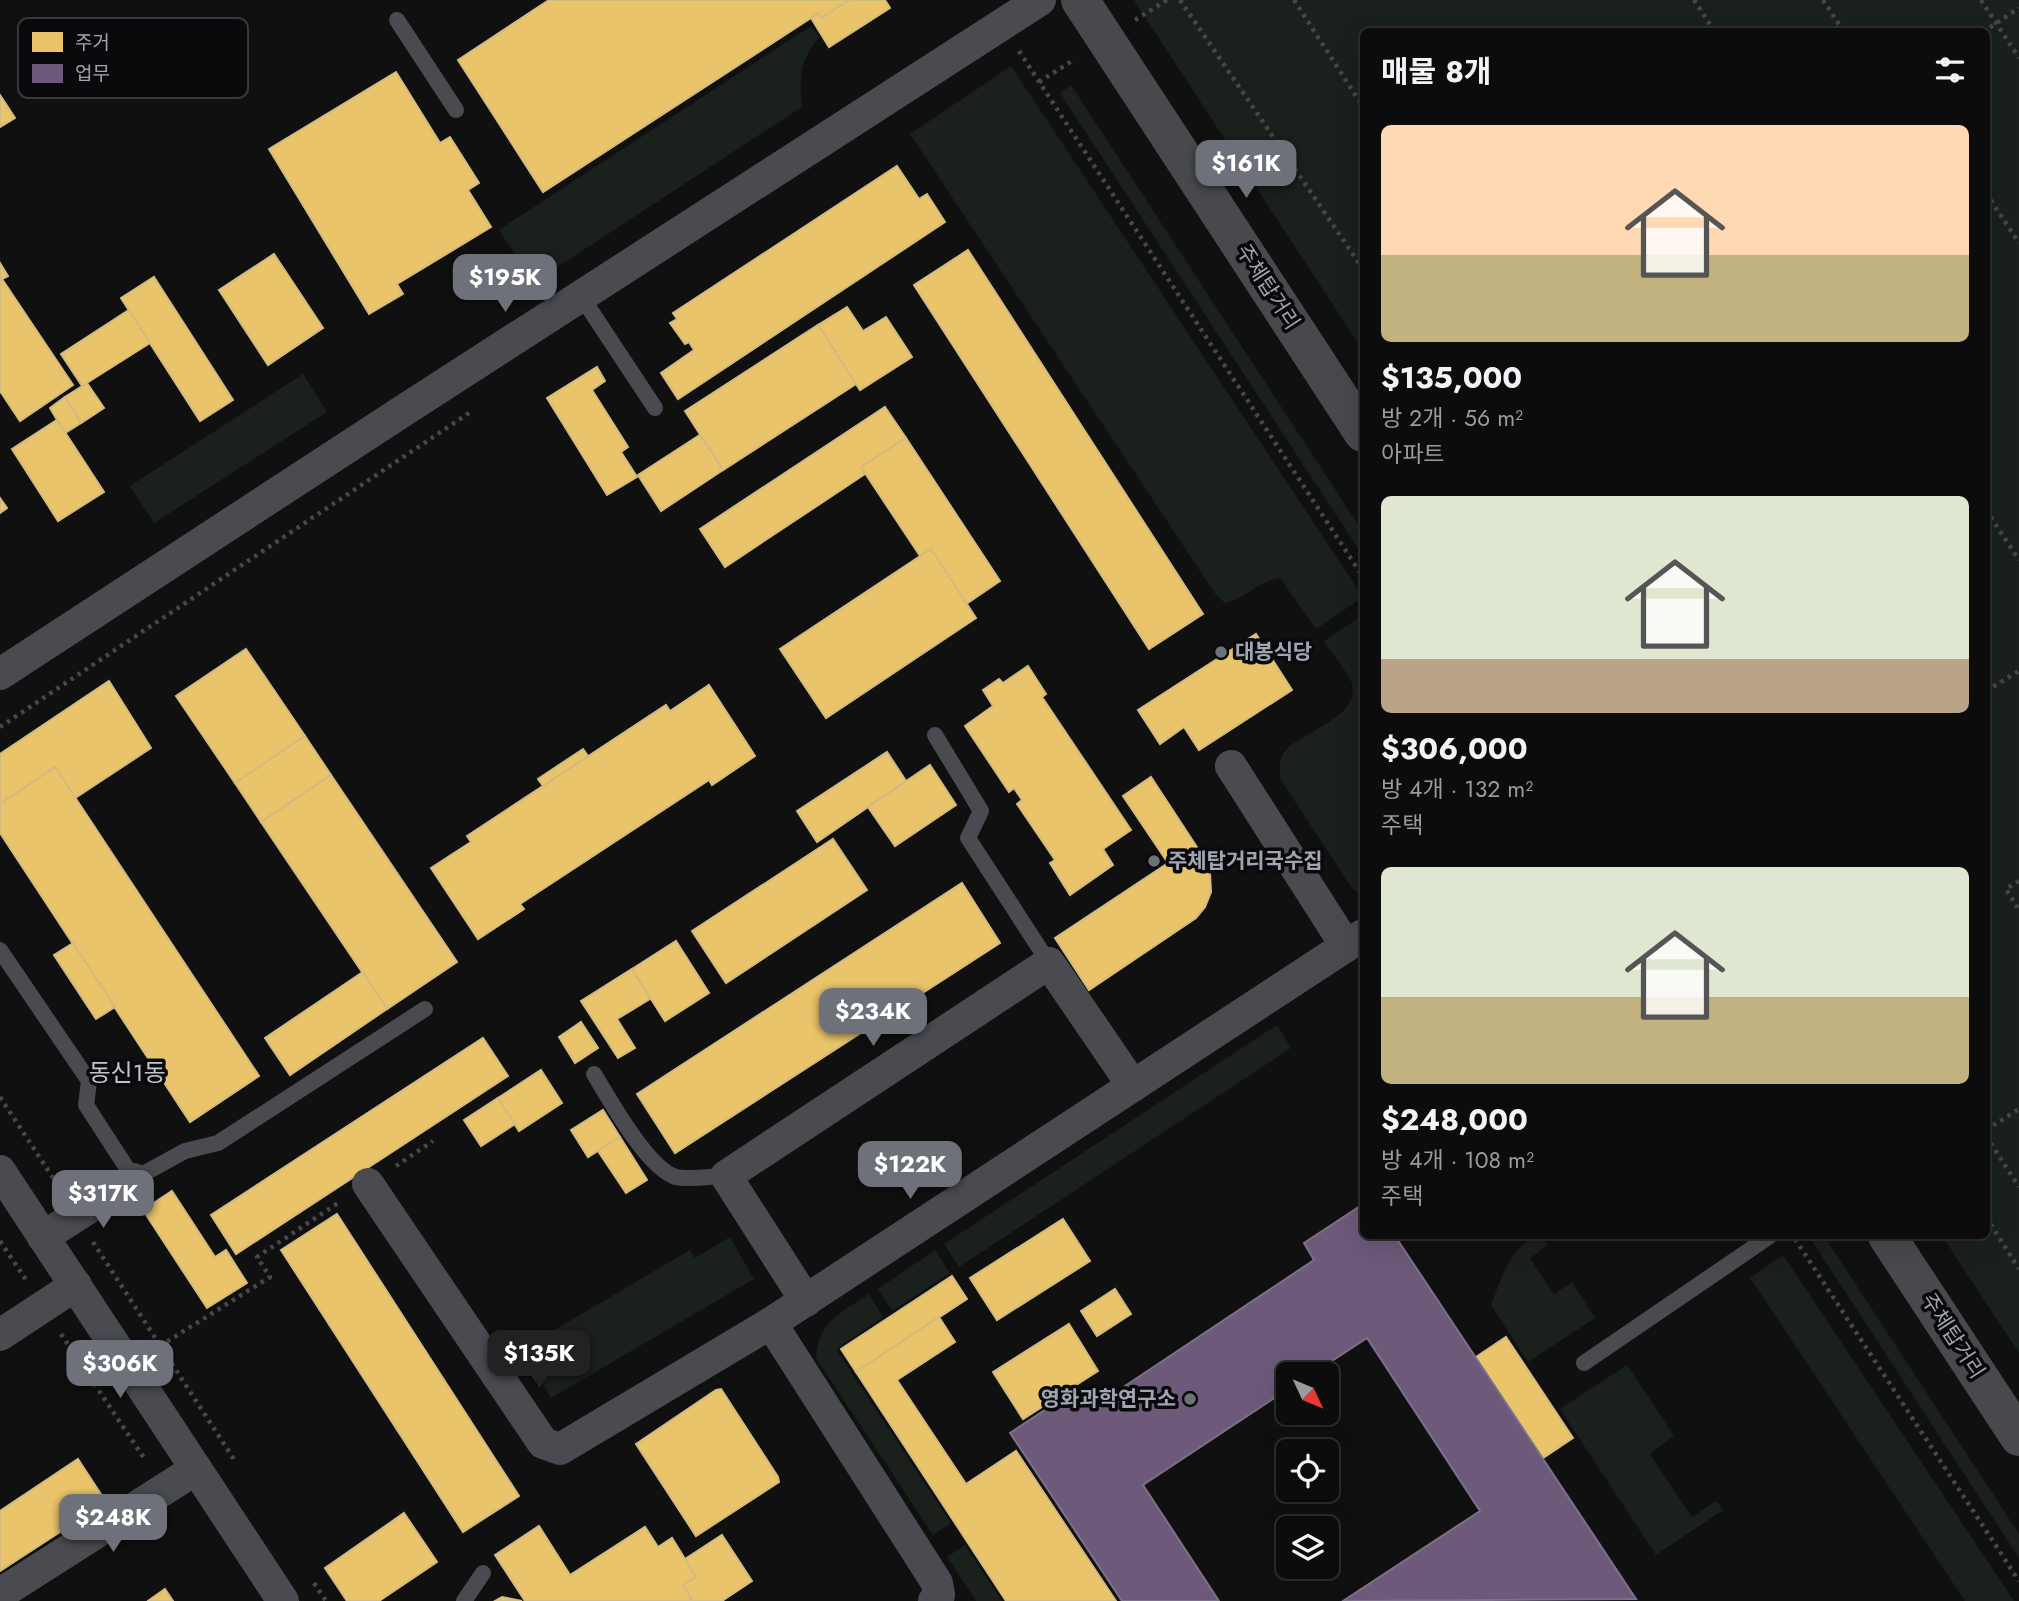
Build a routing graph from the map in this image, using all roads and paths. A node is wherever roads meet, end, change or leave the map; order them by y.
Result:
1 (1040, 0) edge
2 (1080, 0) edge
3 (1180, 0) edge
4 (1294, 0) edge
5 (1695, 0) edge
6 (1824, 0) edge
7 (1981, 0) edge
8 (2019, 8) edge
9 (397, 20) dead end
10 (1996, 23) junction
11 (1002, 25) junction
12 (1712, 28) edge
13 (1842, 28) edge
14 (1989, 28) edge
15 (2019, 58) edge
16 (1360, 102) edge
17 (456, 110) dead end
18 (1990, 199) edge
19 (2019, 243) edge
20 (1360, 265) edge
21 (581, 296) junction
22 (654, 408) dead end
23 (1360, 428) edge
24 (1990, 516) edge
25 (2019, 560) edge
26 (1360, 572) edge
27 (2019, 671) edge
28 (0, 674) edge
29 (1990, 689) edge
30 (934, 735) dead end
31 (1231, 766) dead end
32 (2019, 881) edge
33 (2019, 910) edge
34 (1354, 941) edge
35 (0, 950) edge
36 (1049, 963) junction
37 (425, 1009) dead end
38 (594, 1074) dead end
39 (1133, 1086) junction
40 (0, 1097) edge
41 (2019, 1109) edge
42 (1990, 1127) edge
43 (433, 1142) dead end
44 (1990, 1142) edge
45 (0, 1171) edge
46 (726, 1176) junction
47 (134, 1178) junction
48 (368, 1184) junction
49 (2019, 1187) edge
50 (78, 1215) junction
51 (1990, 1223) edge
52 (43, 1237) junction
53 (1766, 1239) edge
54 (1794, 1239) edge
55 (1889, 1239) edge
56 (2019, 1269) edge
57 (76, 1285) junction
58 (806, 1301) junction
59 (771, 1323) junction
60 (0, 1335) edge
61 (160, 1346) junction
62 (1584, 1363) dead end
63 (2019, 1437) edge
64 (236, 1462) dead end
65 (196, 1469) junction
66 (483, 1573) dead end
67 (311, 1578) dead end
68 (2019, 1581) edge
69 (0, 1594) edge
70 (283, 1601) edge
71 (326, 1601) edge
72 (464, 1601) edge
73 (934, 1601) edge

1 - 11 street
2 - 23 main road, 주체탑거리
3 - 20 path
4 - 16 path
5 - 12 path
6 - 13 path
7 - 10 path
8 - 10 path
9 - 17 lane
10 - 14 path
10 - 15 path
11 - 21 street
11 - 26 path
18 - 19 path
21 - 22 lane
21 - 28 street
24 - 25 path
27 - 29 path
30 - 36 lane
31 - 34 street
32 - 33 path
34 - 39 street
35 - 47 lane
36 - 39 street
36 - 46 street
37 - 47 lane
38 - 46 lane
39 - 58 street
40 - 50 path
41 - 42 path
43 - 48 path
44 - 49 path
45 - 52 street
46 - 58 street
47 - 50 street
48 - 59 street
48 - 61 path
50 - 52 street
50 - 61 path
51 - 56 path
52 - 57 street
53 - 62 lane
54 - 68 path
55 - 63 main road, 주체탑거리
57 - 60 street
57 - 65 street
58 - 59 street
59 - 73 street
61 - 64 path
65 - 69 street
65 - 70 street
66 - 72 lane
67 - 71 path

